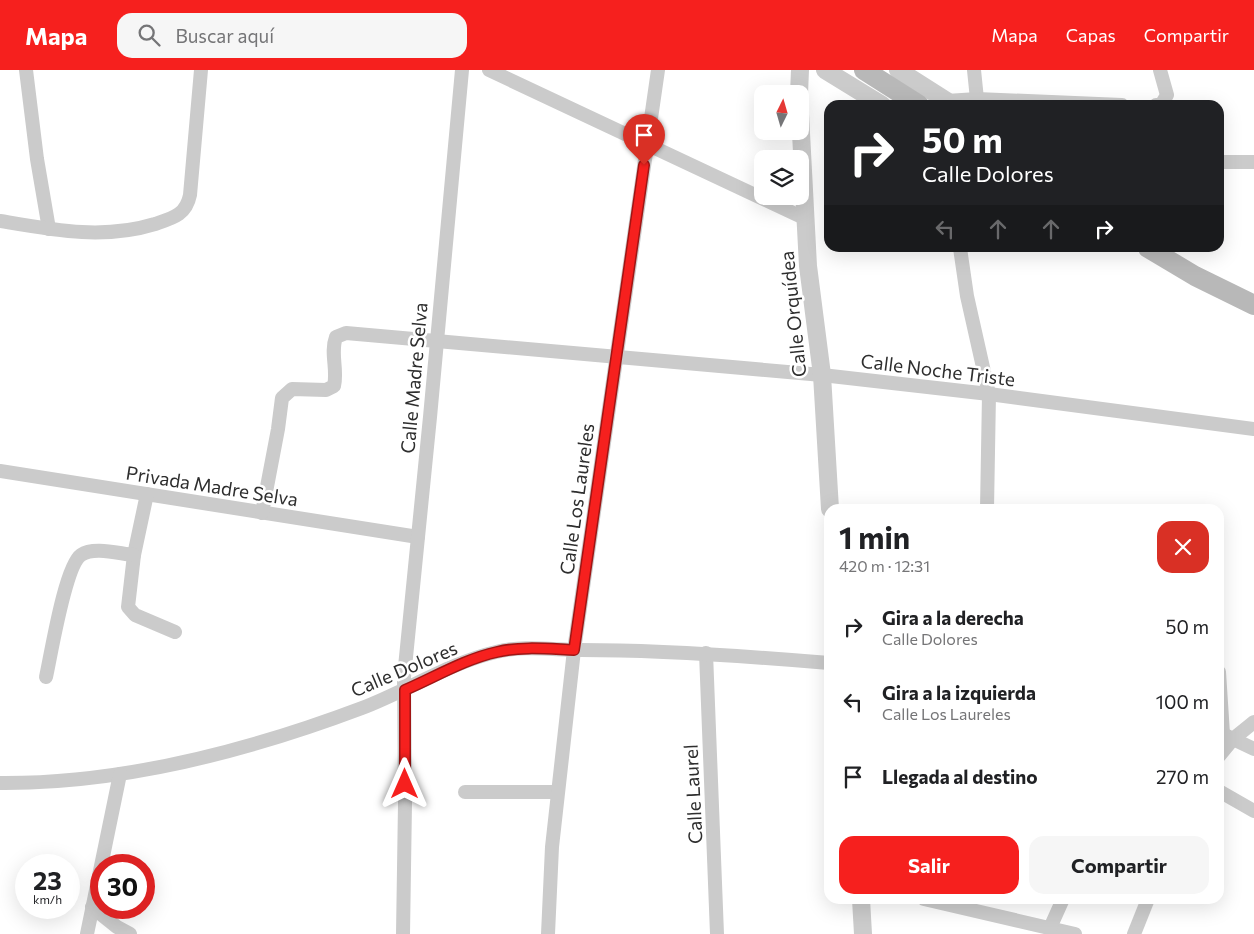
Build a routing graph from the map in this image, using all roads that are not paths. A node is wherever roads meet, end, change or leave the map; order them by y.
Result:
1 (26, 70) edge
2 (201, 70) edge
3 (462, 70) edge
4 (489, 70) edge
5 (658, 70) edge
6 (800, 70) edge
7 (825, 70) edge
8 (864, 70) edge
9 (898, 70) edge
10 (974, 70) edge
11 (1160, 70) edge
12 (799, 85) edge
13 (977, 99) junction
14 (874, 100) edge
15 (912, 100) edge
16 (943, 100) edge
17 (970, 100) edge
18 (1001, 100) edge
19 (1164, 100) edge
20 (801, 140) edge
21 (647, 146) junction
22 (1224, 162) edge
23 (1254, 162) edge
24 (806, 219) junction
25 (0, 221) edge
26 (49, 229) junction
27 (961, 252) edge
28 (1155, 252) edge
29 (1254, 305) edge
30 (436, 343) junction
31 (616, 358) junction
32 (822, 375) junction
33 (989, 394) junction
34 (1254, 428) edge
35 (0, 471) edge
36 (147, 494) junction
37 (830, 504) edge
38 (987, 504) edge
39 (262, 513) junction
40 (418, 537) junction
41 (134, 555) junction
42 (175, 632) dead end
43 (574, 650) junction
44 (706, 653) junction
45 (824, 663) edge
46 (46, 677) dead end
47 (405, 690) junction
48 (1254, 722) edge
49 (1225, 736) edge
50 (1254, 749) edge
51 (120, 774) junction
52 (0, 783) edge
53 (464, 792) dead end
54 (557, 792) junction
55 (1224, 794) edge
56 (1254, 811) edge
57 (103, 854) edge
58 (861, 904) edge
59 (946, 904) edge
60 (1061, 904) edge
61 (1146, 904) edge
62 (90, 918) edge
63 (107, 919) edge
64 (1050, 928) junction
65 (87, 934) edge
66 (130, 934) edge
67 (403, 934) edge
68 (548, 934) edge
69 (717, 934) edge
70 (863, 934) edge
71 (1075, 934) edge
72 (1134, 934) edge

1 - 26 street
2 - 26 street
3 - 30 street, Calle Madre Selva
4 - 21 street
5 - 21 street, Calle Los Laureles
6 - 12 street
7 - 14 street
8 - 15 main road
9 - 16 street
10 - 13 street
11 - 19 street
13 - 17 street
13 - 18 street
20 - 24 street, Calle Orquídea
21 - 24 street
21 - 31 street, Calle Los Laureles
22 - 23 street
24 - 32 street, Calle Orquídea
25 - 26 street
27 - 33 street
28 - 29 main road
30 - 31 street, Calle Noche Triste
30 - 39 street, Calle Noche Triste
30 - 40 street, Calle Madre Selva
31 - 32 street, Calle Noche Triste
31 - 43 street, Calle Los Laureles
32 - 33 street, Calle Noche Triste
32 - 37 street, Calle Orquídea
33 - 34 street, Calle Noche Triste
33 - 38 street
35 - 36 street, Privada Madre Selva
36 - 39 street, Privada Madre Selva
36 - 41 street
39 - 40 street, Privada Madre Selva
40 - 47 street, Calle Madre Selva
41 - 42 street
41 - 46 street
43 - 44 street, Calle Dolores
43 - 47 street, Calle Dolores
43 - 54 street, Calle Los Laureles
44 - 45 street, Calle Dolores
44 - 69 street, Calle Laurel
47 - 51 street, Calle Dolores
47 - 67 street
48 - 49 street
49 - 50 street
51 - 52 street, Calle Dolores
51 - 57 street
53 - 54 street
54 - 68 street, Calle Los Laureles
55 - 56 street
58 - 70 street
59 - 64 street
60 - 64 street
61 - 72 street
62 - 65 street
63 - 66 street
64 - 71 street

